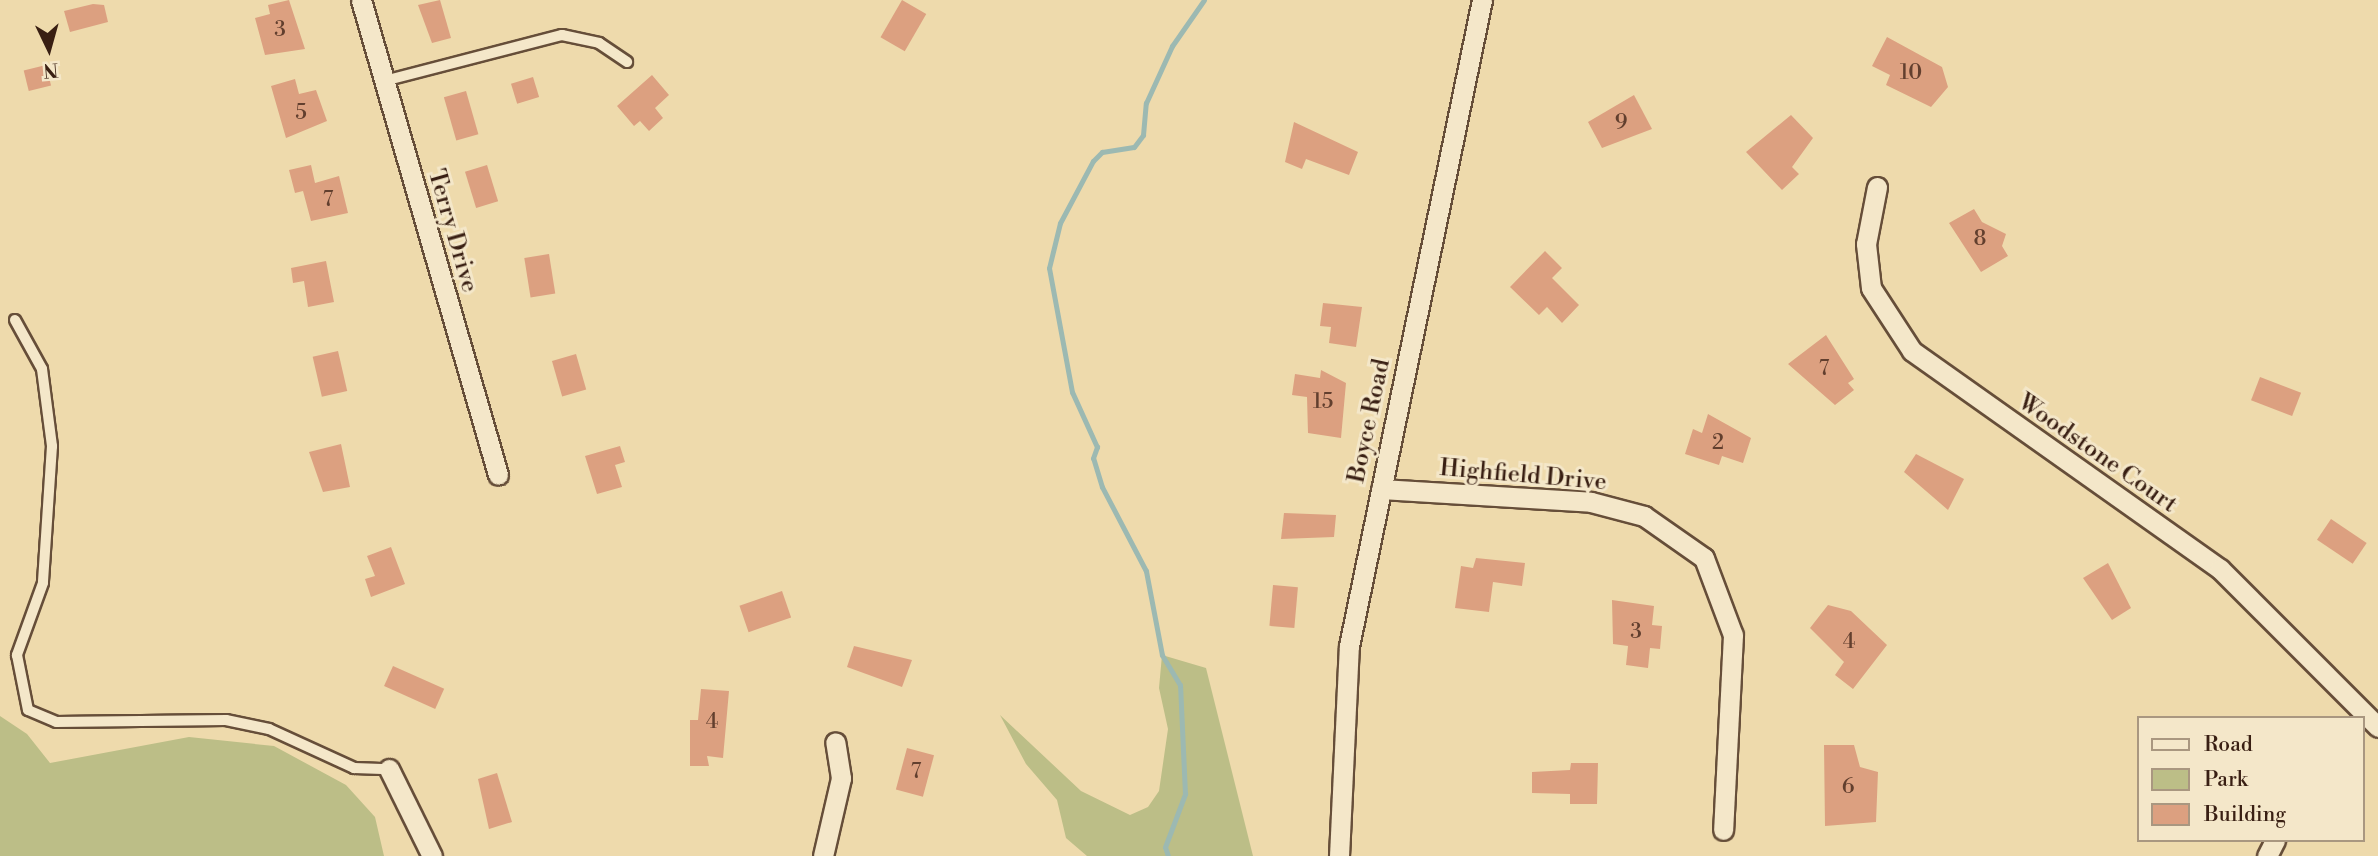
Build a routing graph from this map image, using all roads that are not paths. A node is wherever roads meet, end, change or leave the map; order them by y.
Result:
1 (361, 0) edge
2 (1482, 0) edge
3 (627, 62) dead end
4 (384, 81) junction
5 (1877, 187) dead end
6 (15, 320) dead end
7 (498, 475) dead end
8 (1381, 489) junction
9 (2378, 727) edge
10 (835, 742) dead end
11 (390, 769) joint
12 (1723, 830) dead end
13 (432, 856) edge
14 (823, 856) edge
15 (1339, 856) edge

1 - 4 street, Terry Drive
2 - 8 street, Boyce Road
3 - 4 lane
4 - 7 street, Terry Drive
5 - 9 street, Woodstone Court
6 - 11 lane
8 - 12 street, Highfield Drive
8 - 15 street, Boyce Road
10 - 14 street
11 - 13 street

